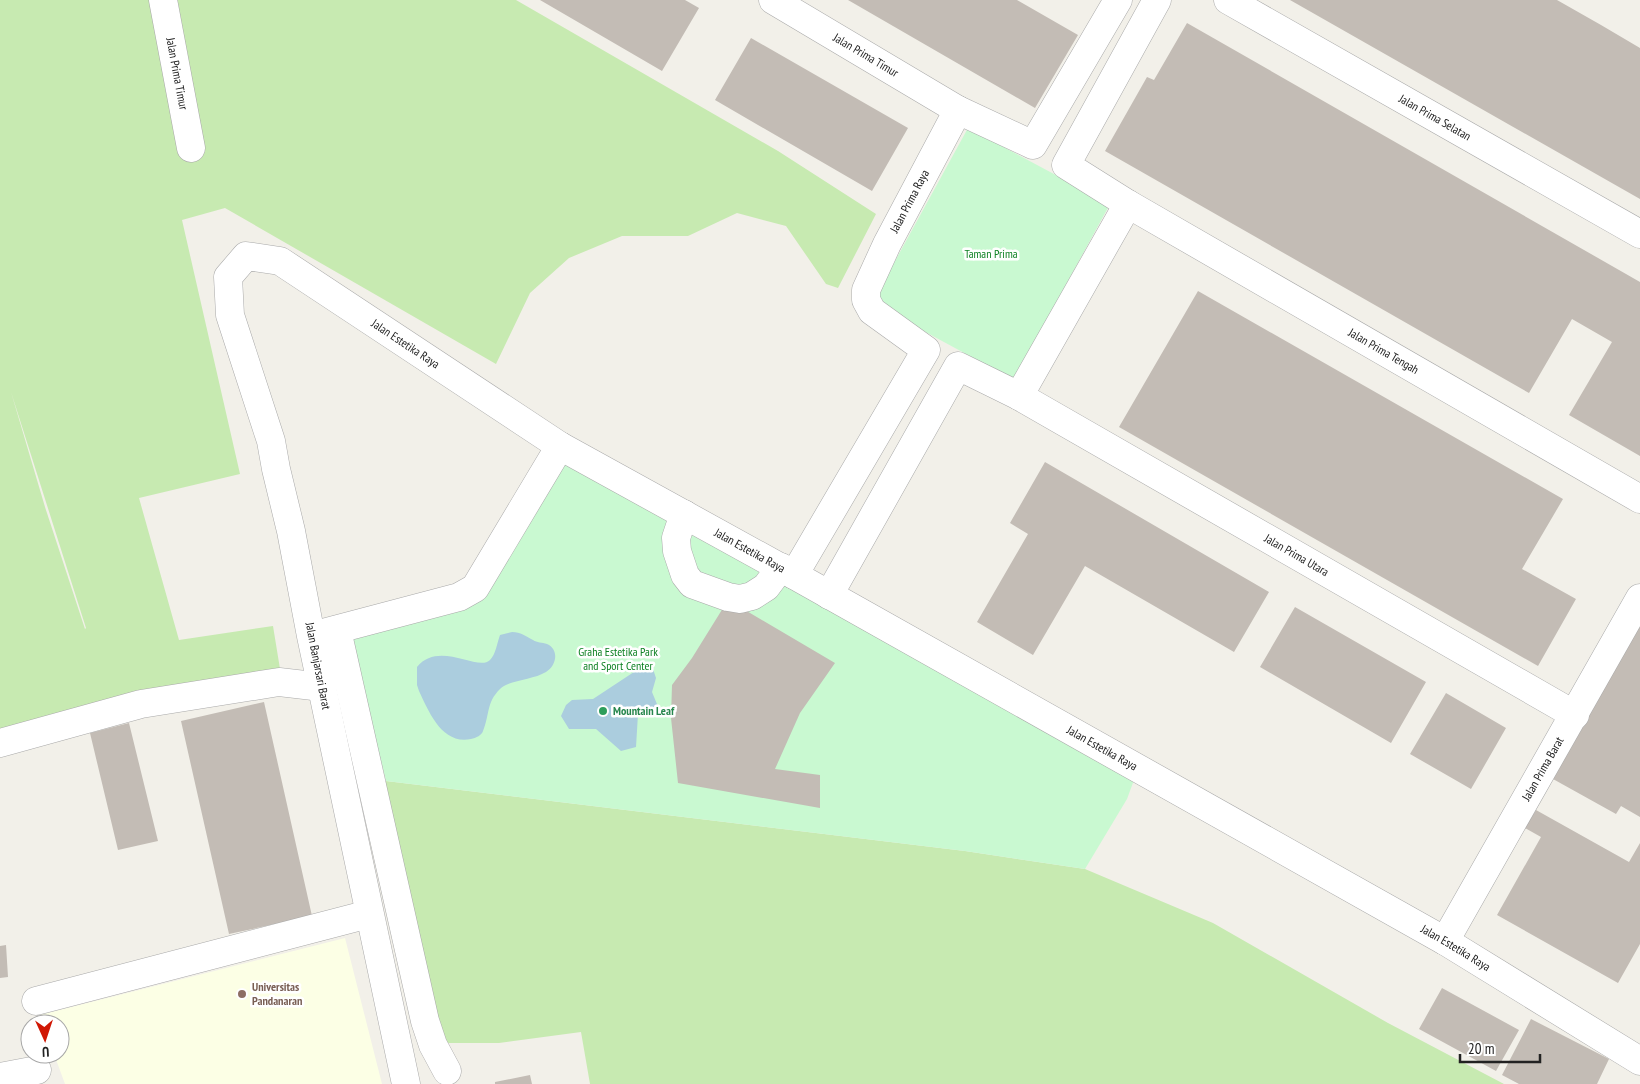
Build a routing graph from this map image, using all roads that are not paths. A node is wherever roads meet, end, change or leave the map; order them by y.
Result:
1 (163, 0) edge
2 (773, 0) edge
3 (1118, 0) edge
4 (1157, 0) edge
5 (1228, 0) edge
6 (958, 110) junction
7 (1033, 146) junction
8 (191, 148) dead end
9 (1066, 165) junction
10 (1128, 204) junction
11 (1640, 234) edge
12 (246, 256) joint
13 (926, 350) junction
14 (958, 366) junction
15 (1018, 396) junction
16 (560, 446) junction
17 (1640, 499) edge
18 (684, 514) junction
19 (788, 571) junction
20 (829, 595) junction
21 (1640, 598) edge
22 (337, 630) junction
23 (311, 636) junction
24 (322, 687) junction
25 (1575, 715) junction
26 (0, 743) edge
27 (369, 914) junction
28 (1445, 941) junction
29 (36, 1000) dead end
30 (1640, 1061) edge
31 (36, 1070) dead end
32 (447, 1071) dead end
33 (0, 1077) edge
34 (406, 1084) edge

1 - 8 street, Jalan Prima Timur
2 - 6 street, Jalan Prima Timur
3 - 7 street
4 - 9 street
5 - 11 street, Jalan Prima Selatan
6 - 7 street
6 - 13 street, Jalan Prima Raya
7 - 9 street
9 - 10 street
10 - 15 street
10 - 17 street, Jalan Prima Tengah
12 - 16 street, Jalan Estetika Raya
12 - 23 street, Jalan Banjarsari Barat
13 - 14 street, Jalan Prima Raya
13 - 19 street
14 - 15 street, Jalan Prima Raya
14 - 20 street
15 - 25 street, Jalan Prima Utara
16 - 18 street, Jalan Estetika Raya
16 - 22 street
18 - 19 street, Jalan Estetika Raya
18 - 19 street
19 - 20 street, Jalan Estetika Raya
20 - 28 street, Jalan Estetika Raya
21 - 25 street, Jalan Prima Barat
22 - 23 street
22 - 32 street
23 - 24 street, Jalan Banjarsari Barat
24 - 26 street
24 - 27 street, Jalan Banjarsari Barat
25 - 28 street, Jalan Prima Barat
27 - 29 street
27 - 34 street, Jalan Banjarsari Barat
28 - 30 street, Jalan Estetika Raya
31 - 33 street

